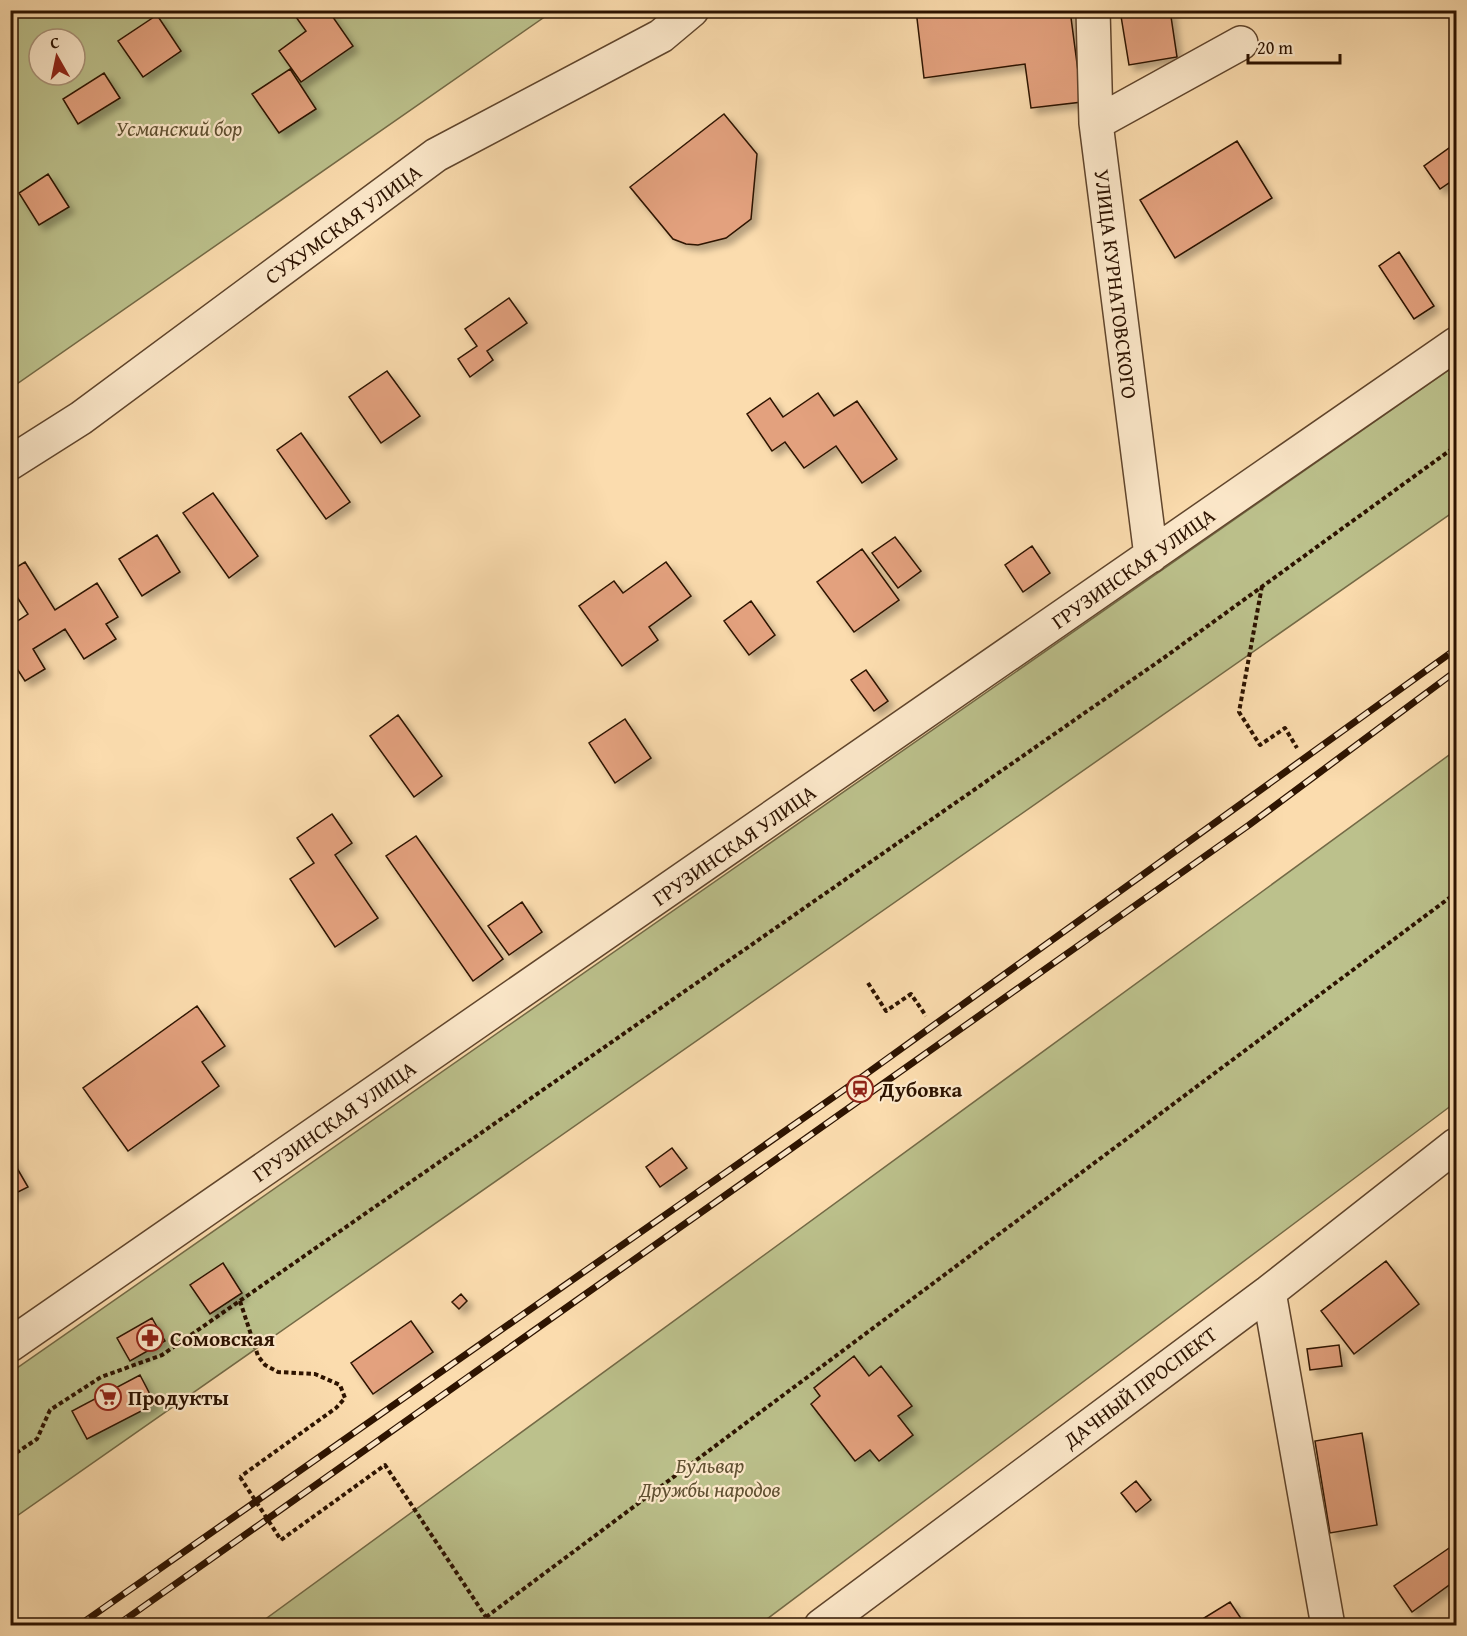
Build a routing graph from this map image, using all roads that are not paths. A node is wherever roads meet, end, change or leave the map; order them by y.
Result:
1 (692, 10) edge
2 (1093, 10) edge
3 (1241, 43) dead end
4 (1096, 123) junction
5 (1456, 344) edge
6 (10, 463) edge
7 (1151, 556) junction
8 (1456, 1145) edge
9 (1269, 1292) junction
10 (10, 1345) edge
11 (821, 1626) edge
12 (1328, 1626) edge

1 - 6 street, СУХУМСКАЯ УЛИЦА
2 - 4 street, УЛИЦА КУРНАТОВСКОГО
3 - 4 street
4 - 7 street, УЛИЦА КУРНАТОВСКОГО
5 - 7 street, ГРУЗИНСКАЯ УЛИЦА
7 - 10 street, ГРУЗИНСКАЯ УЛИЦА
8 - 9 street, ДАЧНЫЙ ПРОСПЕКТ
9 - 11 street, ДАЧНЫЙ ПРОСПЕКТ
9 - 12 street

